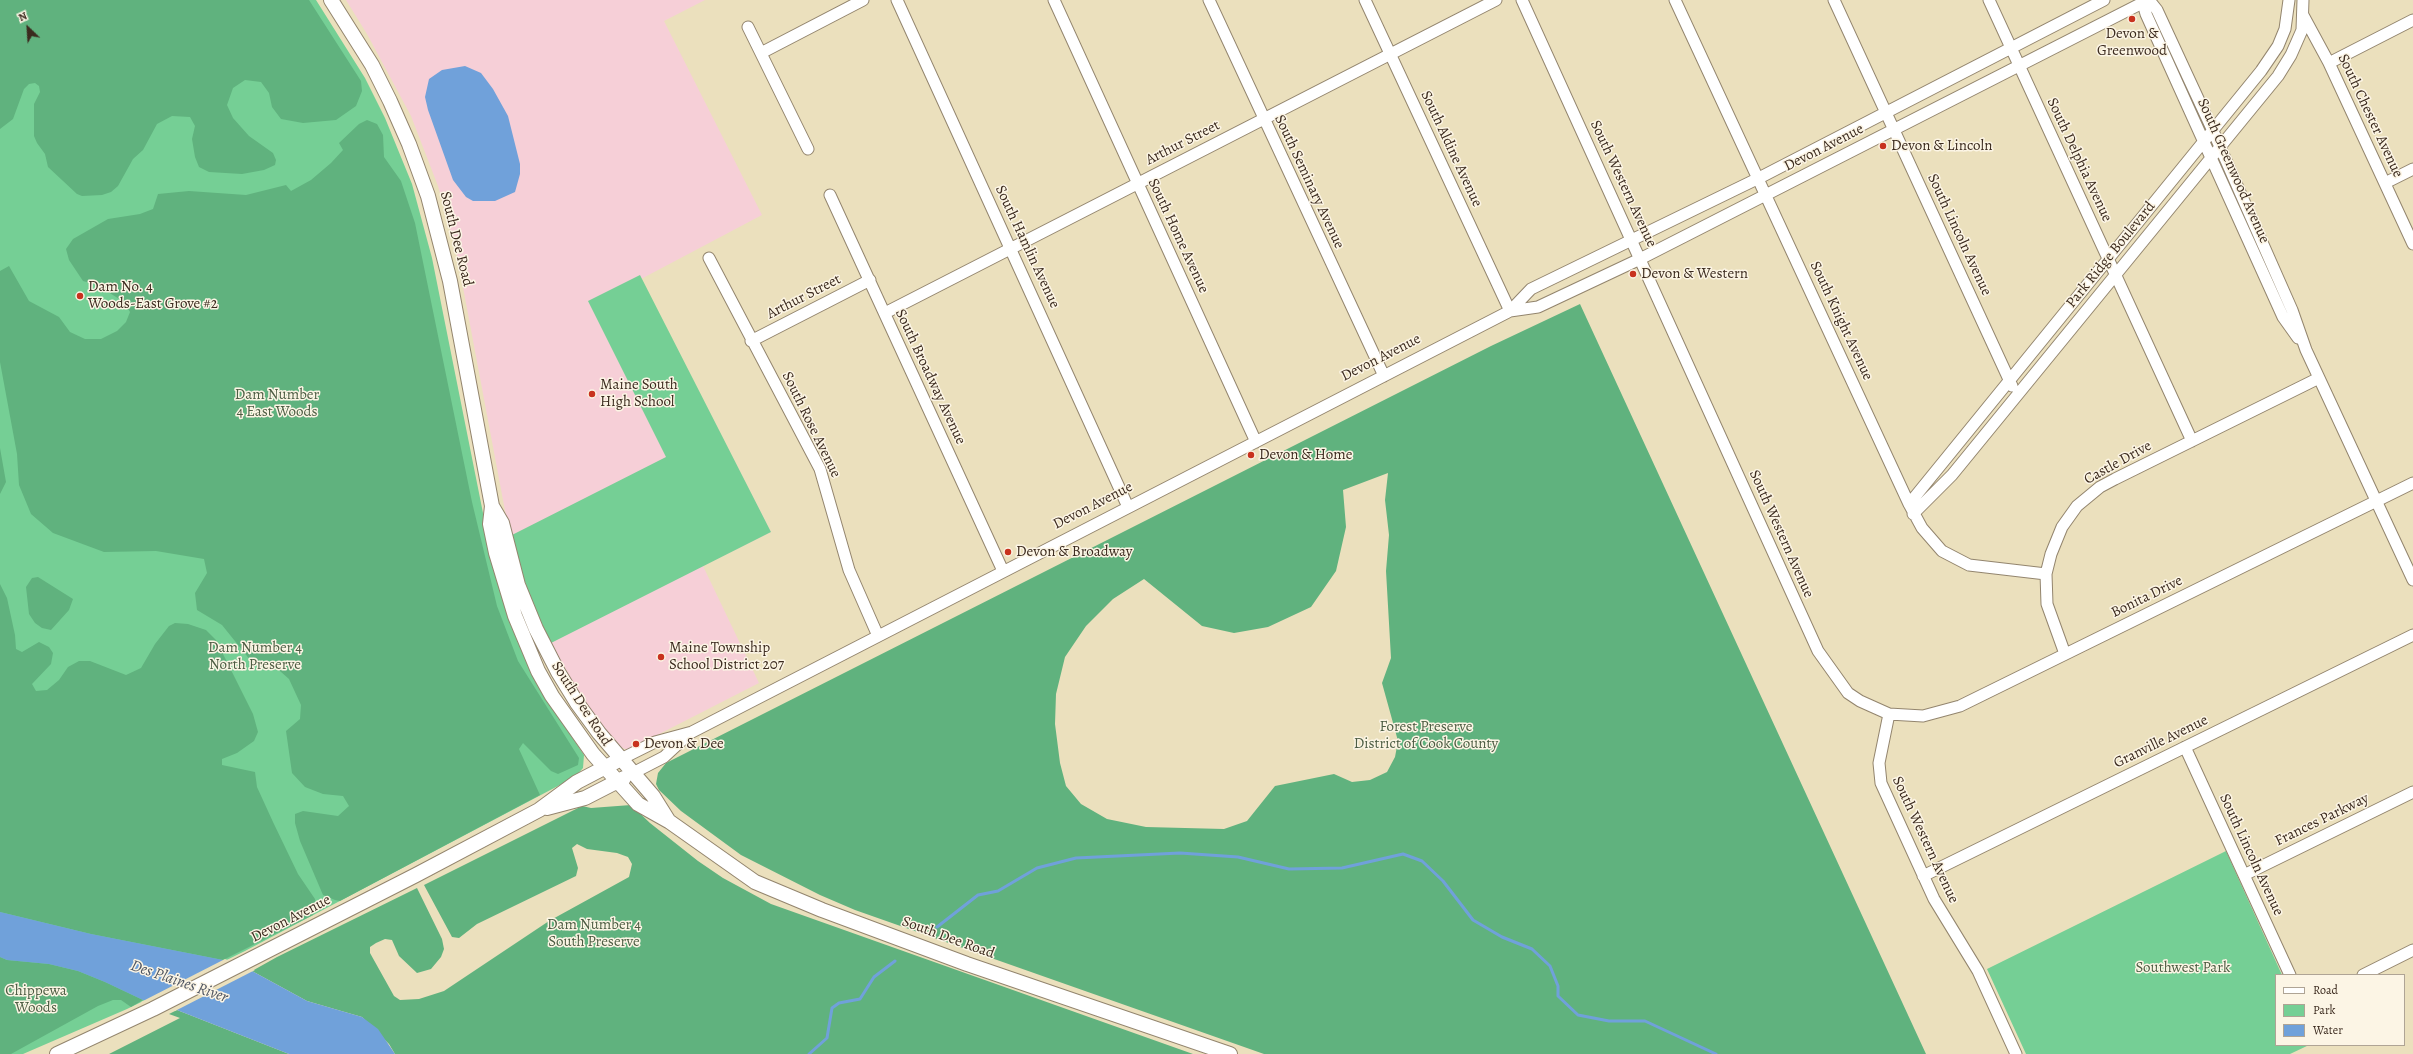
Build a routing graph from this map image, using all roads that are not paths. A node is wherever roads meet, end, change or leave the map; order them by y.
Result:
1 (330, 0) edge
2 (863, 0) edge
3 (897, 0) edge
4 (1054, 0) edge
5 (1209, 0) edge
6 (1365, 0) edge
7 (1496, 0) edge
8 (1522, 0) edge
9 (1675, 0) edge
10 (1834, 0) edge
11 (1989, 0) edge
12 (2104, 0) edge
13 (2289, 0) edge
14 (2303, 0) edge
15 (2145, 1) edge
16 (2288, 14) junction
17 (2304, 15) junction
18 (2413, 20) edge
19 (748, 26) dead end
20 (2012, 48) junction
21 (761, 53) junction
22 (1390, 54) junction
23 (2329, 63) junction
24 (2020, 66) junction
25 (1886, 112) junction
26 (1263, 119) junction
27 (1894, 131) junction
28 (2213, 131) junction
29 (2204, 142) junction
30 (2220, 146) junction
31 (808, 149) dead end
32 (2211, 157) junction
33 (2413, 169) edge
34 (1759, 178) junction
35 (2385, 183) junction
36 (1138, 184) junction
37 (830, 195) dead end
38 (1767, 196) junction
39 (1632, 241) junction
40 (2413, 244) edge
41 (1011, 249) junction
42 (709, 258) dead end
43 (1640, 259) junction
44 (2108, 259) junction
45 (2114, 274) junction
46 (870, 280) junction
47 (1510, 312) junction
48 (885, 313) junction
49 (751, 341) junction
50 (2306, 350) junction
51 (1384, 376) junction
52 (2319, 378) junction
53 (2009, 380) junction
54 (2016, 396) junction
55 (2192, 441) junction
56 (1256, 442) junction
57 (2413, 483) edge
58 (2376, 501) junction
59 (492, 506) junction
60 (1128, 507) junction
61 (1911, 509) junction
62 (1003, 571) junction
63 (2046, 574) junction
64 (2413, 580) edge
65 (2413, 635) edge
66 (878, 636) junction
67 (2065, 654) junction
68 (1889, 714) junction
69 (692, 732) junction
70 (2185, 747) junction
71 (621, 759) junction
72 (605, 768) junction
73 (633, 773) junction
74 (617, 782) junction
75 (2413, 792) edge
76 (538, 810) junction
77 (670, 822) junction
78 (2244, 875) junction
79 (1923, 876) junction
80 (2413, 950) edge
81 (2290, 974) edge
82 (2365, 974) edge
83 (57, 1054) edge
84 (1230, 1054) edge
85 (2016, 1054) edge

1 - 59 main road, South Dee Road
2 - 21 street
3 - 41 street, South Hamlin Avenue
4 - 36 street, South Home Avenue
5 - 26 street, South Seminary Avenue
6 - 22 street, South Aldine Avenue
7 - 22 street, Arthur Street
8 - 39 street, South Western Avenue
9 - 34 street, South Knight Avenue
10 - 25 street, South Lincoln Avenue
11 - 20 street, South Delphia Avenue
12 - 20 street, Devon Avenue
13 - 16 street, Park Ridge Boulevard
14 - 17 street, Park Ridge Boulevard
15 - 24 street, Devon Avenue
15 - 28 street, South Greenwood Avenue
15 - 29 street, South Greenwood Avenue
16 - 17 street
16 - 28 street, Park Ridge Boulevard
17 - 23 street, South Chester Avenue
17 - 30 street, Park Ridge Boulevard
18 - 23 street
19 - 21 street
20 - 24 street, South Delphia Avenue
20 - 25 street, Devon Avenue
21 - 31 street
22 - 26 street, Arthur Street
22 - 47 street, South Aldine Avenue
23 - 35 street, South Chester Avenue
24 - 27 street, Devon Avenue
24 - 44 street, South Delphia Avenue
25 - 27 street, South Lincoln Avenue
25 - 34 street, Devon Avenue
26 - 36 street, Arthur Street
26 - 51 street, South Seminary Avenue
27 - 38 street, Devon Avenue
27 - 53 street, South Lincoln Avenue
28 - 29 street, Park Ridge Boulevard
28 - 30 street, South Greenwood Avenue
29 - 32 street, South Greenwood Avenue
29 - 44 street, Park Ridge Boulevard
30 - 32 street, Park Ridge Boulevard
30 - 50 street, South Greenwood Avenue
32 - 45 street, Park Ridge Boulevard
32 - 50 street, South Greenwood Avenue
33 - 35 street
34 - 38 street, South Knight Avenue
34 - 39 street, Devon Avenue
35 - 40 street, South Chester Avenue
36 - 41 street, Arthur Street
36 - 56 street, South Home Avenue
37 - 46 street, South Broadway Avenue
38 - 43 street, Devon Avenue
38 - 61 street, South Knight Avenue
39 - 43 street, South Western Avenue
39 - 47 street, Devon Avenue
41 - 48 street, Arthur Street
41 - 60 street, South Hamlin Avenue
42 - 49 street, South Rose Avenue
43 - 47 street, Devon Avenue
43 - 68 street, South Western Avenue
44 - 45 street, South Delphia Avenue
44 - 53 street, Park Ridge Boulevard
45 - 54 street, Park Ridge Boulevard
45 - 55 street, South Delphia Avenue
46 - 48 street, South Broadway Avenue
46 - 49 street, Arthur Street
47 - 51 street, Devon Avenue
48 - 62 street, South Broadway Avenue
49 - 66 street, South Rose Avenue
50 - 52 street, South Greenwood Avenue
51 - 56 street, Devon Avenue
52 - 55 street, Castle Drive
52 - 58 street, South Greenwood Avenue
53 - 54 street, South Lincoln Avenue
53 - 61 street, Park Ridge Boulevard
54 - 61 street, Park Ridge Boulevard
55 - 63 street, Castle Drive
56 - 60 street, Devon Avenue
57 - 58 street, Bonita Drive
58 - 64 street, South Greenwood Avenue
58 - 67 street, Bonita Drive
59 - 71 main road, South Dee Road
59 - 72 main road, South Dee Road
60 - 62 street, Devon Avenue
61 - 63 street, South Knight Avenue
62 - 66 street, Devon Avenue
63 - 67 street, Castle Drive
65 - 70 street, Granville Avenue
66 - 69 street, Devon Avenue
67 - 68 street, Bonita Drive
68 - 79 street, South Western Avenue
69 - 71 street, Devon Avenue
69 - 73 street, Devon Avenue
70 - 78 street, South Lincoln Avenue
70 - 79 street, Granville Avenue
71 - 72 main road, Devon Avenue
71 - 73 main road, South Dee Road
72 - 74 main road, South Dee Road
72 - 76 main road, Devon Avenue
73 - 74 main road, Devon Avenue
73 - 77 main road, South Dee Road
74 - 76 main road, Devon Avenue
74 - 77 main road, South Dee Road
75 - 78 street, Frances Parkway
76 - 83 main road, Devon Avenue
77 - 84 main road, South Dee Road
78 - 81 street, South Lincoln Avenue
79 - 85 street, South Western Avenue
80 - 82 street

